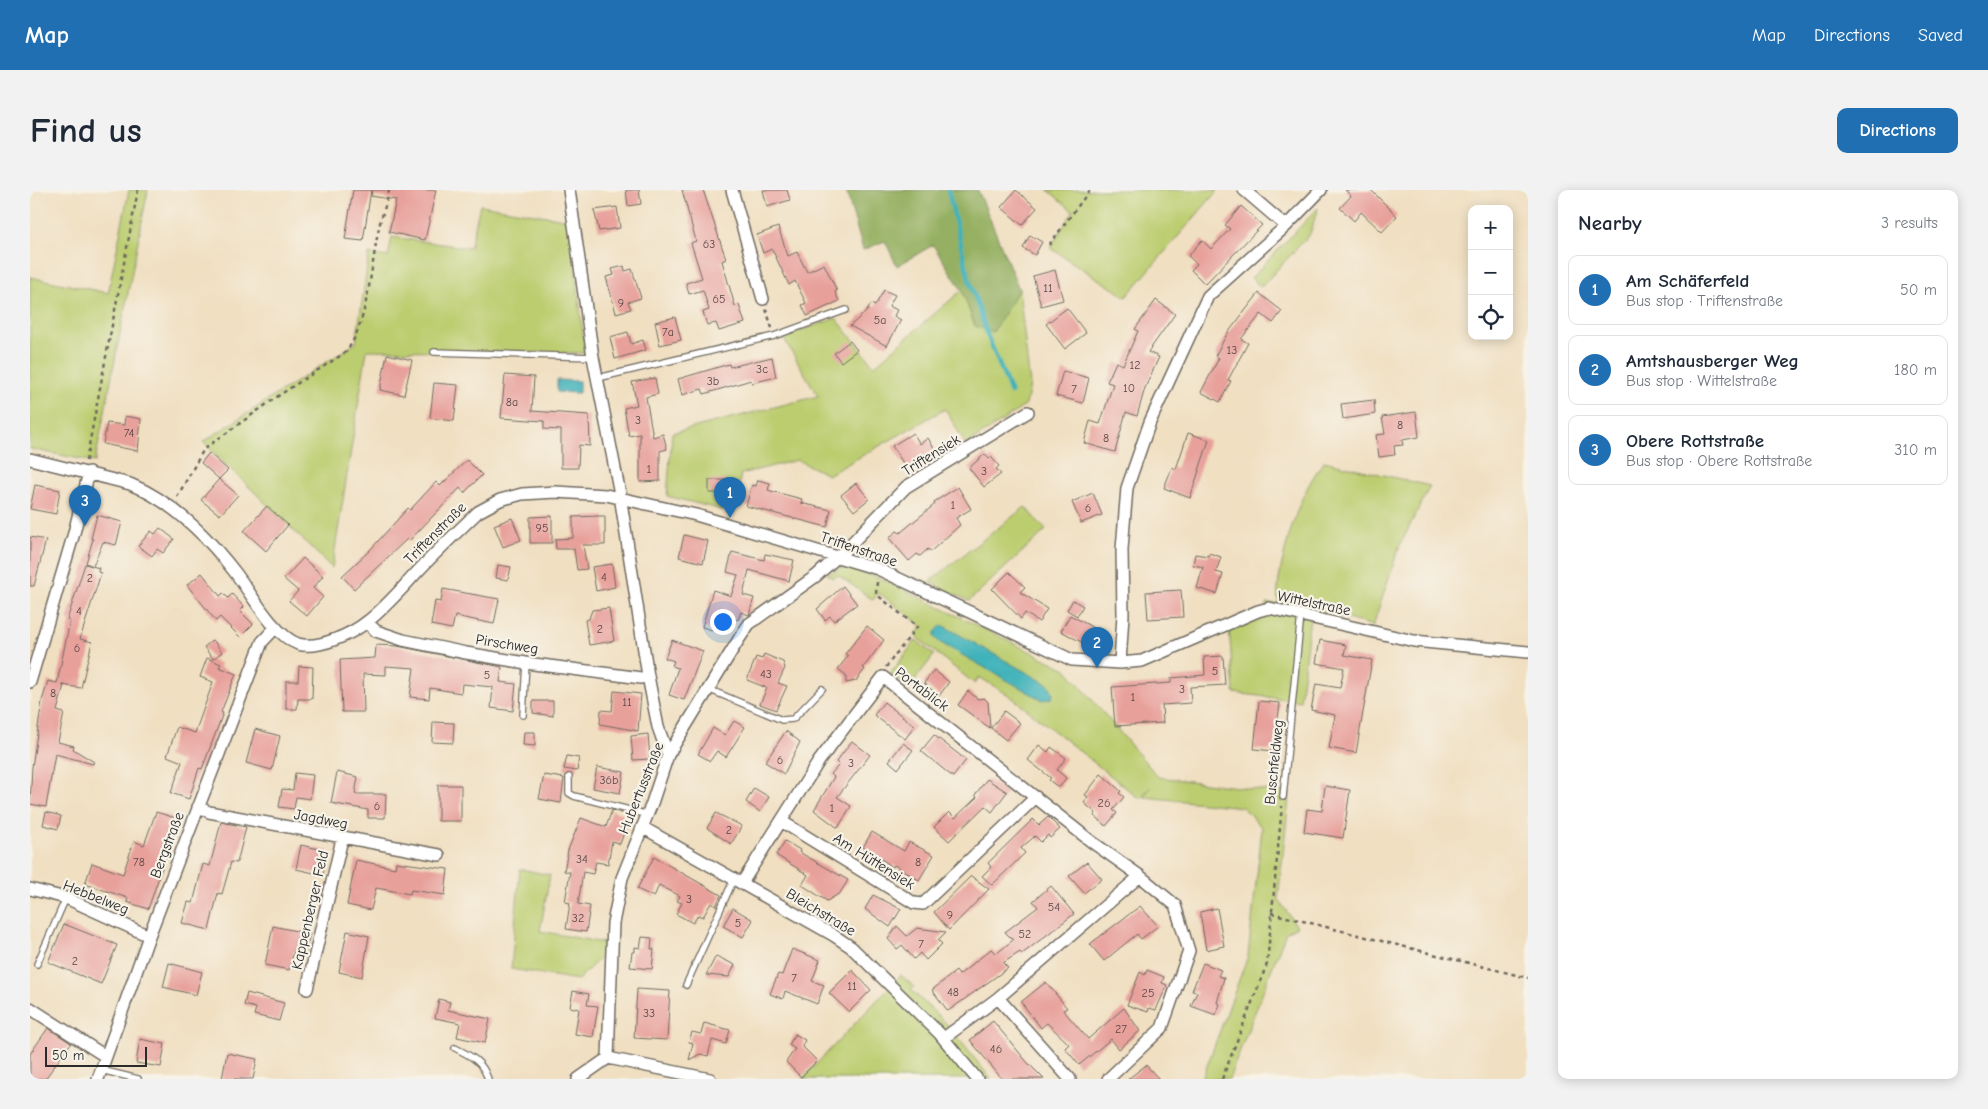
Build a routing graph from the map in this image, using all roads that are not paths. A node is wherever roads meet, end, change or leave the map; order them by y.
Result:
1 (569, 190) edge
2 (732, 190) edge
3 (1244, 190) edge
4 (1321, 190) edge
5 (1286, 226) junction
6 (763, 299) road end
7 (846, 310) dead end
8 (434, 352) dead end
9 (593, 357) junction
10 (598, 378) junction
11 (1028, 412) dead end
12 (30, 459) edge
13 (89, 472) junction
14 (619, 497) junction
15 (839, 556) junction
16 (1301, 614) junction
17 (367, 622) junction
18 (276, 627) junction
19 (1528, 652) edge
20 (1072, 660) joint
21 (526, 663) junction
22 (1120, 663) junction
23 (648, 676) junction
24 (30, 682) edge
25 (708, 689) junction
26 (822, 689) dead end
27 (523, 715) dead end
28 (668, 756) junction
29 (569, 777) dead end
30 (1036, 797) junction
31 (1283, 797) road end
32 (198, 807) junction
33 (644, 822) junction
34 (781, 822) junction
35 (342, 839) junction
36 (439, 855) dead end
37 (1140, 876) junction
38 (738, 881) junction
39 (30, 889) edge
40 (66, 898) junction
41 (149, 936) junction
42 (37, 964) dead end
43 (686, 985) dead end
44 (307, 989) dead end
45 (998, 998) junction
46 (30, 1008) edge
47 (944, 1038) junction
48 (454, 1048) dead end
49 (106, 1056) junction
50 (608, 1058) junction
51 (100, 1074) edge
52 (138, 1079) edge
53 (488, 1079) edge
54 (578, 1079) edge
55 (710, 1079) edge
56 (977, 1079) edge
57 (1070, 1079) edge
58 (1108, 1079) edge

1 - 9 street
2 - 6 street
3 - 5 street
4 - 5 street
5 - 22 street
7 - 10 lane
8 - 9 lane
9 - 10 street
10 - 14 street
11 - 15 street, Triftensiek
12 - 13 street, Triftenstraße
13 - 18 street, Triftenstraße
13 - 24 street
14 - 15 street, Triftenstraße
14 - 17 street, Triftenstraße
14 - 23 street
15 - 20 street, Triftenstraße
15 - 25 street, Hubertusstraße
16 - 19 street, Wittelstraße
16 - 22 street, Wittelstraße
16 - 31 lane, Buschfeldweg
17 - 18 street, Triftenstraße
17 - 21 street, Pirschweg
18 - 32 street, Bergstraße
20 - 22 street, Wittelstraße
21 - 23 street, Pirschweg
21 - 27 lane
23 - 28 street
25 - 26 lane
25 - 28 street, Hubertusstraße
28 - 33 street, Hubertusstraße
29 - 33 lane
30 - 34 street, Am Hüttensiek
30 - 34 street, Portablick
30 - 37 street, Portablick
32 - 35 street, Jagdweg
32 - 41 street, Bergstraße
33 - 38 street, Bleichstraße
33 - 50 street, Hubertusstraße
34 - 38 street, Portablick
35 - 36 street, Jagdweg
35 - 44 street, Kappenberger Feld
37 - 45 street
37 - 58 street, Portablick
38 - 43 lane
38 - 47 street, Bleichstraße
39 - 40 street, Hebbelweg
40 - 41 street, Hebbelweg
40 - 42 lane
41 - 49 street, Bergstraße
45 - 47 street
45 - 57 street
46 - 49 street
47 - 56 street, Bleichstraße
48 - 53 lane
49 - 51 street, Bergstraße
50 - 54 street
50 - 55 street
51 - 52 lane

